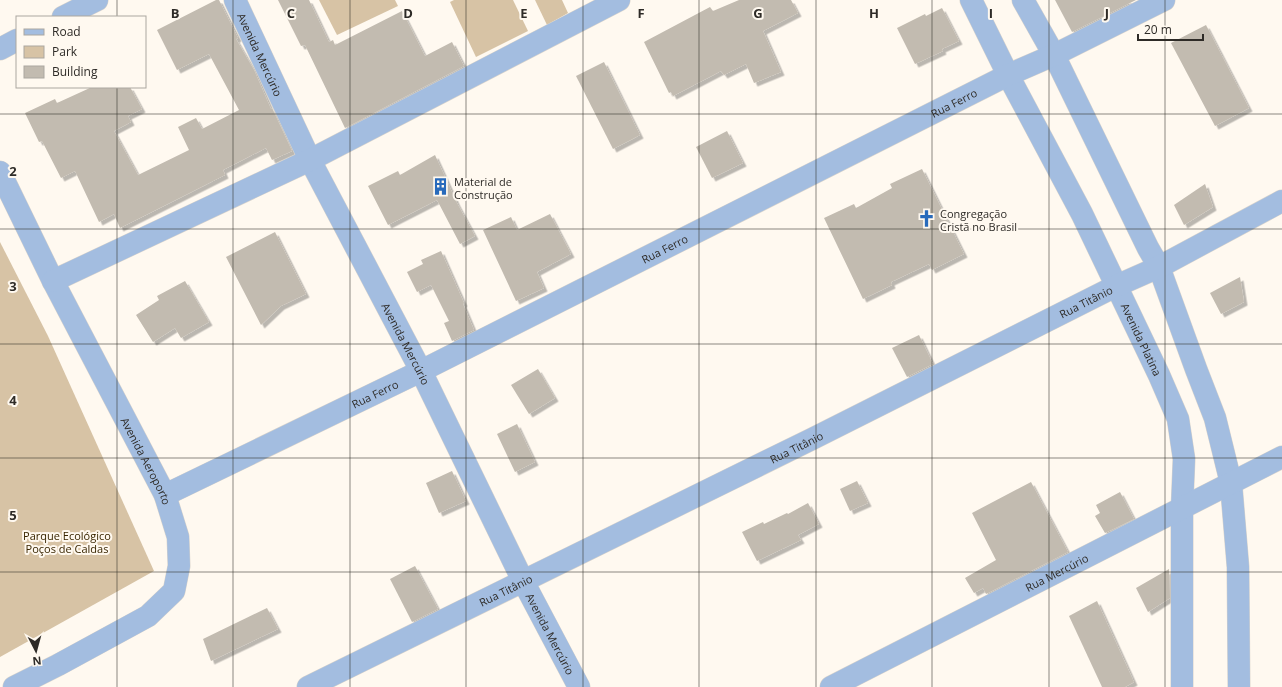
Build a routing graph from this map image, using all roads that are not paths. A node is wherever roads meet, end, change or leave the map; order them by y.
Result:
1 (97, 0) edge
2 (235, 0) edge
3 (619, 0) edge
4 (971, 0) edge
5 (1023, 0) edge
6 (1164, 0) edge
7 (65, 16) edge
8 (16, 41) edge
9 (0, 49) edge
10 (1054, 55) junction
11 (1008, 75) junction
12 (310, 160) junction
13 (0, 172) edge
14 (1282, 201) edge
15 (1160, 267) junction
16 (54, 281) junction
17 (1116, 286) junction
18 (421, 371) junction
19 (1282, 457) edge
20 (1231, 483) junction
21 (165, 495) junction
22 (1182, 508) junction
23 (523, 581) junction
24 (14, 687) edge
25 (308, 687) edge
26 (579, 687) edge
27 (831, 687) edge
28 (1182, 687) edge
29 (1239, 687) edge

1 - 7 street
2 - 12 street, Avenida Mercúrio
3 - 12 street
4 - 11 street, Avenida Platina
5 - 10 street
6 - 10 street, Rua Ferro
8 - 9 street
10 - 11 street, Rua Ferro
10 - 15 street
11 - 17 street, Avenida Platina
11 - 18 street, Rua Ferro
12 - 16 street
12 - 18 street, Avenida Mercúrio
13 - 16 street, Avenida Aeroporto
14 - 15 street, Rua Titânio
15 - 17 street, Rua Titânio
15 - 20 street
16 - 21 street, Avenida Aeroporto
17 - 22 street, Avenida Platina
17 - 23 street, Rua Titânio
18 - 21 street, Rua Ferro
18 - 23 street, Avenida Mercúrio
19 - 20 street, Rua Mercúrio
20 - 22 street, Rua Mercúrio
20 - 29 street
21 - 24 street, Avenida Aeroporto
22 - 27 street, Rua Mercúrio
22 - 28 street, Avenida Platina
23 - 25 street, Rua Titânio
23 - 26 street, Avenida Mercúrio

